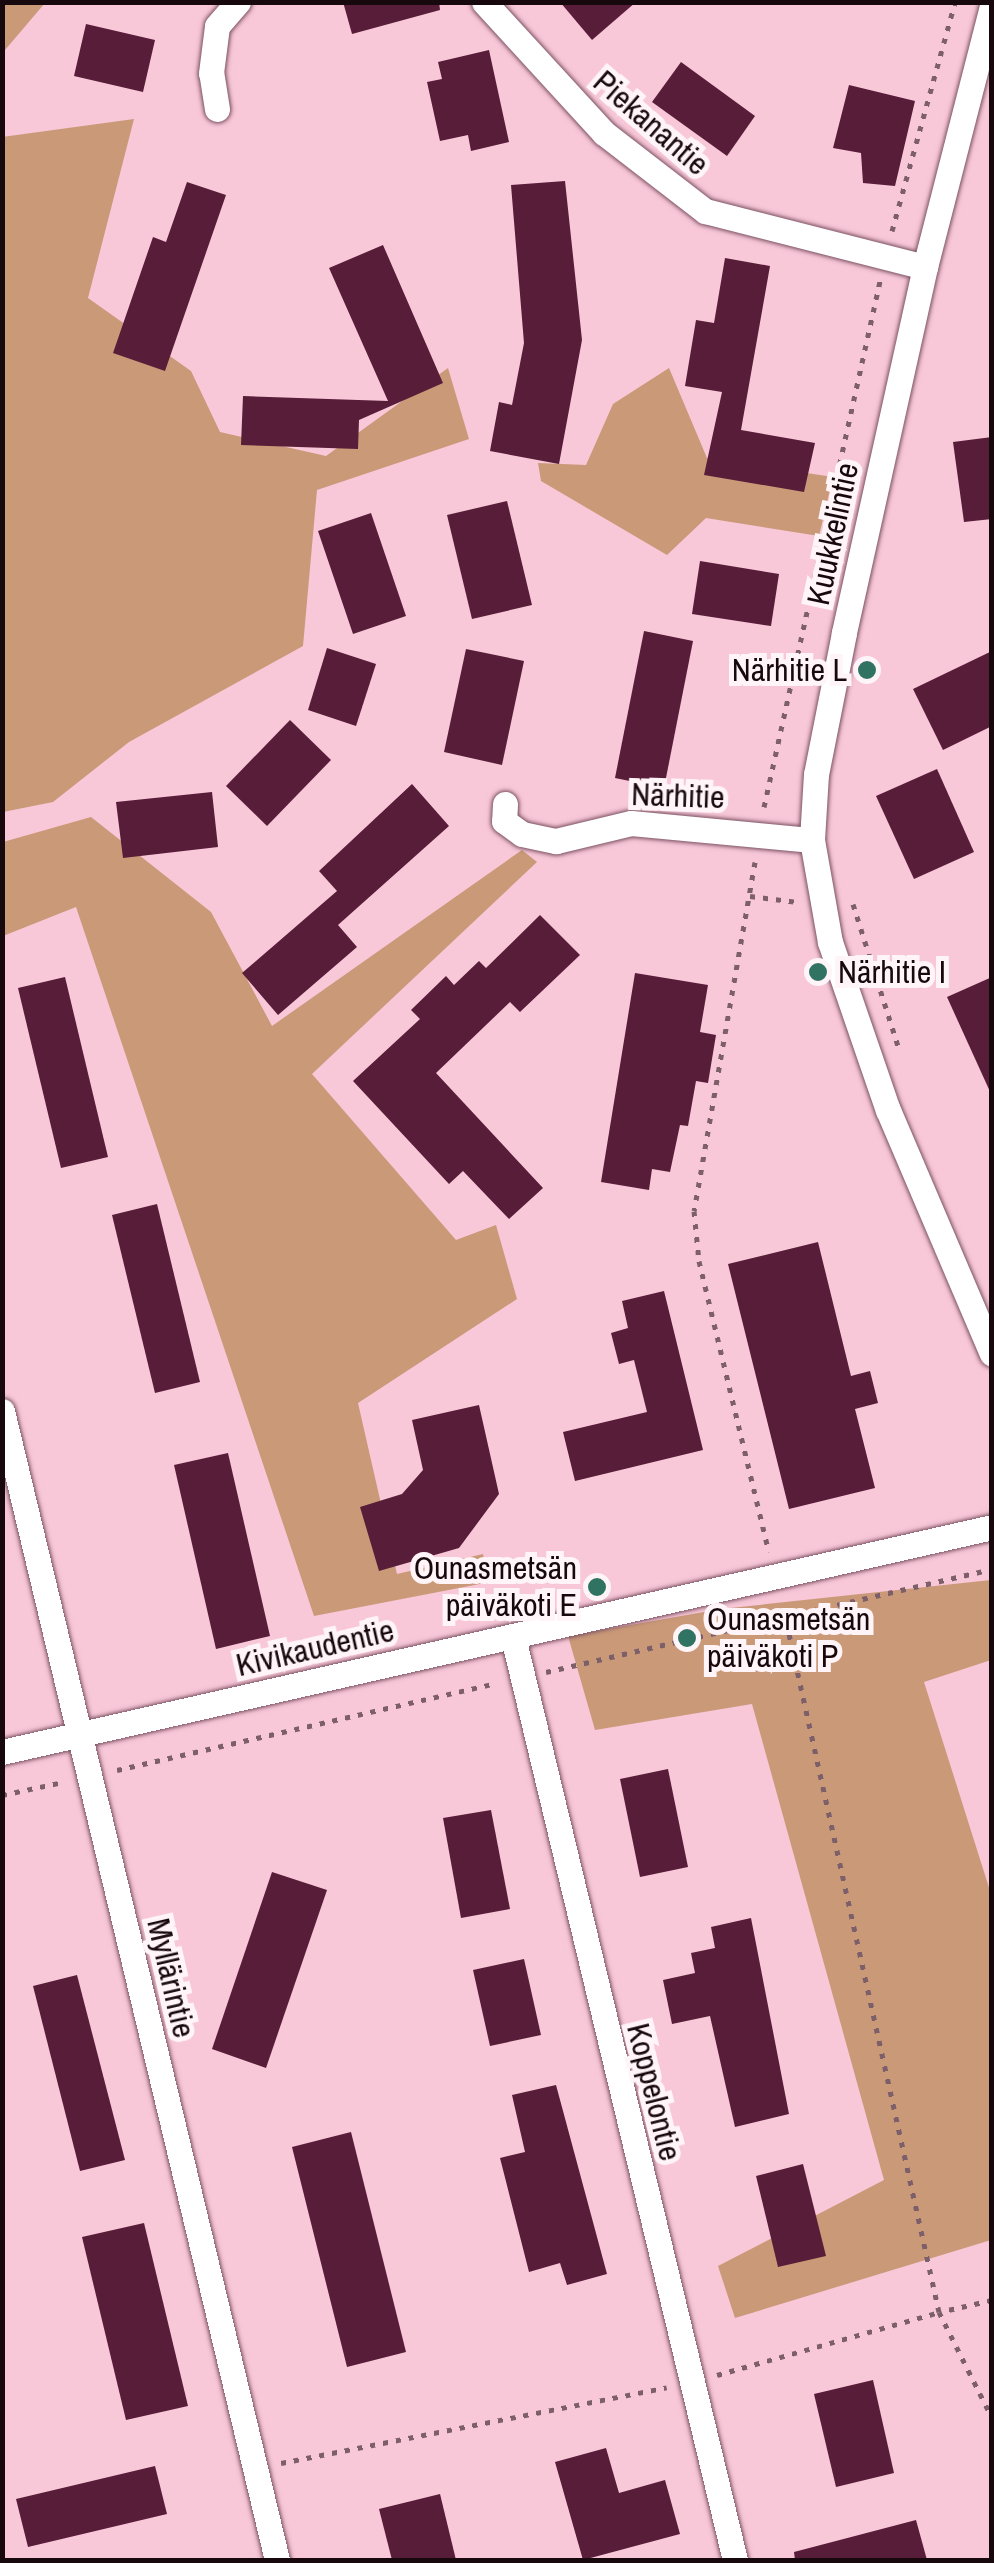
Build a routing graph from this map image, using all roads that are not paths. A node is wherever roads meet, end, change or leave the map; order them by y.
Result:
1 (238, 2) edge
2 (484, 2) edge
3 (992, 6) edge
4 (217, 109) dead end
5 (925, 267) junction
6 (505, 804) dead end
7 (812, 840) junction
8 (992, 1354) edge
9 (2, 1411) edge
10 (992, 1527) edge
11 (513, 1638) junction
12 (76, 1735) junction
13 (2, 1752) edge
14 (277, 2560) edge
15 (735, 2560) edge

1 - 4 street
2 - 5 street, Piekanantie
3 - 5 street, Kuukkelintie
5 - 7 street, Kuukkelintie
6 - 7 street, Närhitie
7 - 8 street, Kuukkelintie
9 - 12 street, Myllärintie
10 - 11 street, Kivikaudentie
11 - 12 street, Kivikaudentie
11 - 15 street, Koppelontie
12 - 13 street, Kivikaudentie
12 - 14 street, Myllärintie

